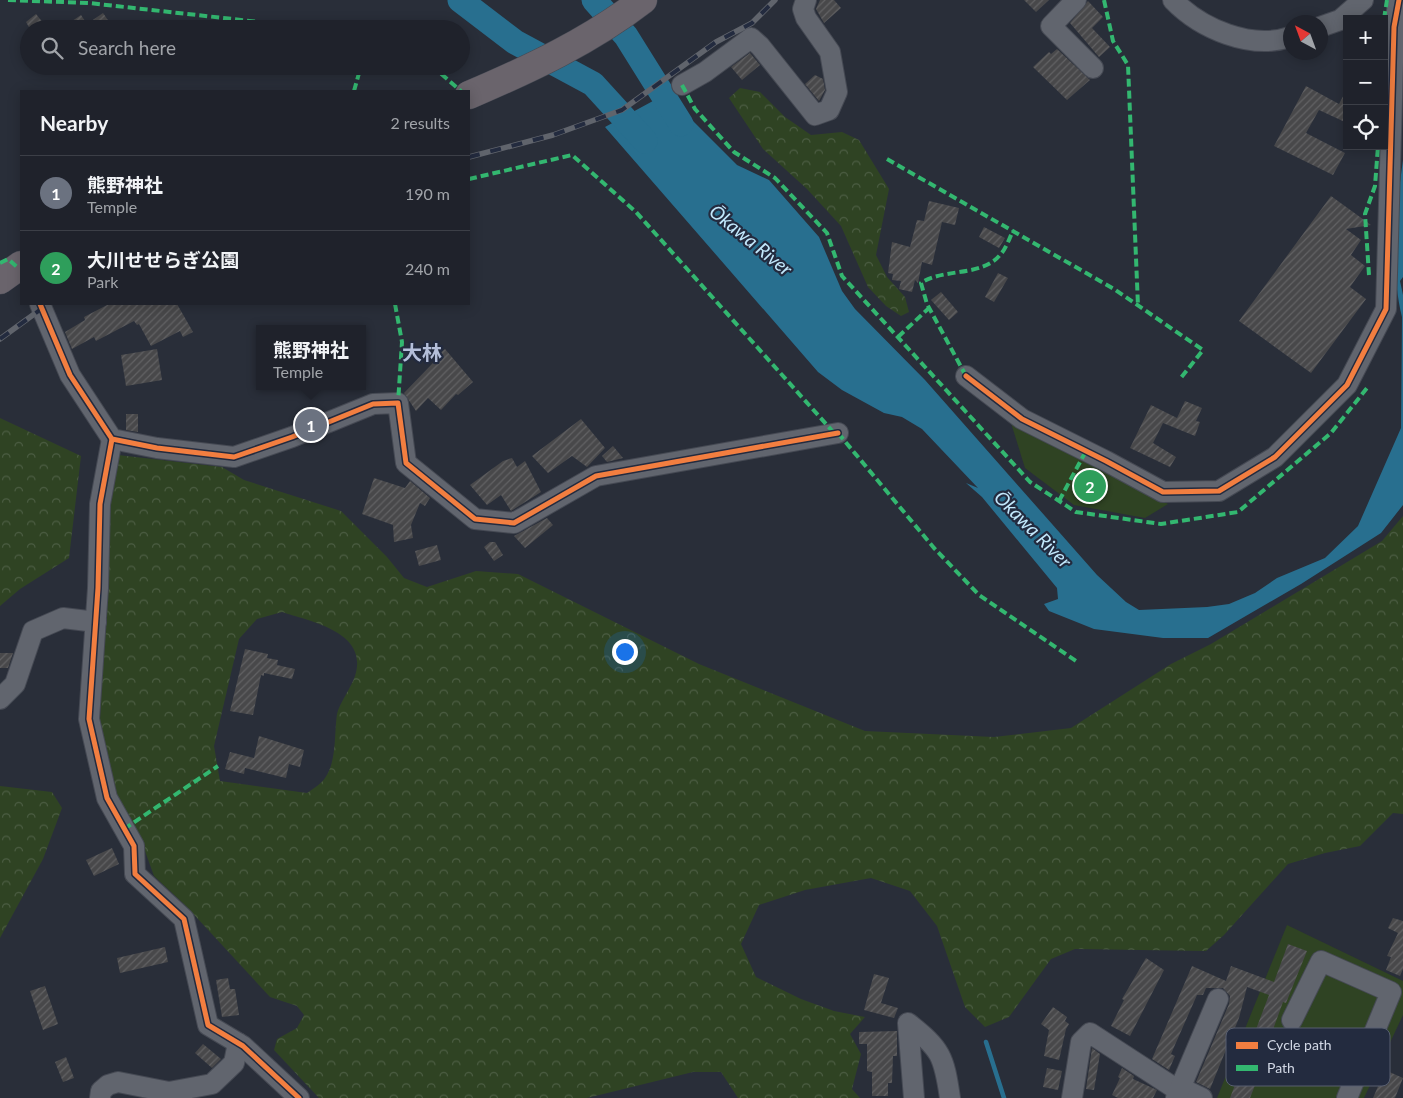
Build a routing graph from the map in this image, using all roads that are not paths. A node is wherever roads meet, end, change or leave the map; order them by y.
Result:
1 (806, 0) edge
2 (1076, 0) edge
3 (1174, 0) edge
4 (1363, 0) edge
5 (1399, 0) edge
6 (642, 1) edge
7 (1328, 24) edge
8 (1283, 40) edge
9 (1093, 68) dead end
10 (682, 85) dead end
11 (470, 95) edge
12 (20, 265) edge
13 (0, 280) edge
14 (40, 305) edge
15 (966, 376) dead end
16 (838, 433) dead end
17 (112, 439) junction
18 (96, 622) junction
19 (0, 699) edge
20 (1218, 999) dead end
21 (1292, 1020) dead end
22 (1376, 1028) edge
23 (238, 1042) junction
24 (1352, 1086) edge
25 (1179, 1093) edge
26 (100, 1098) edge
27 (299, 1098) edge
28 (914, 1098) edge
29 (950, 1098) edge
30 (1072, 1098) edge
31 (1202, 1098) edge
32 (1347, 1098) edge

1 - 10 street
2 - 9 street
3 - 8 street
4 - 7 street
5 - 15 street
6 - 11 highway
12 - 13 highway
14 - 17 street
16 - 17 street
17 - 18 street
18 - 19 street
18 - 23 street
20 - 25 street
21 - 22 street
23 - 26 street
23 - 27 street
24 - 32 street
25 - 30 street
25 - 31 street
28 - 29 street

